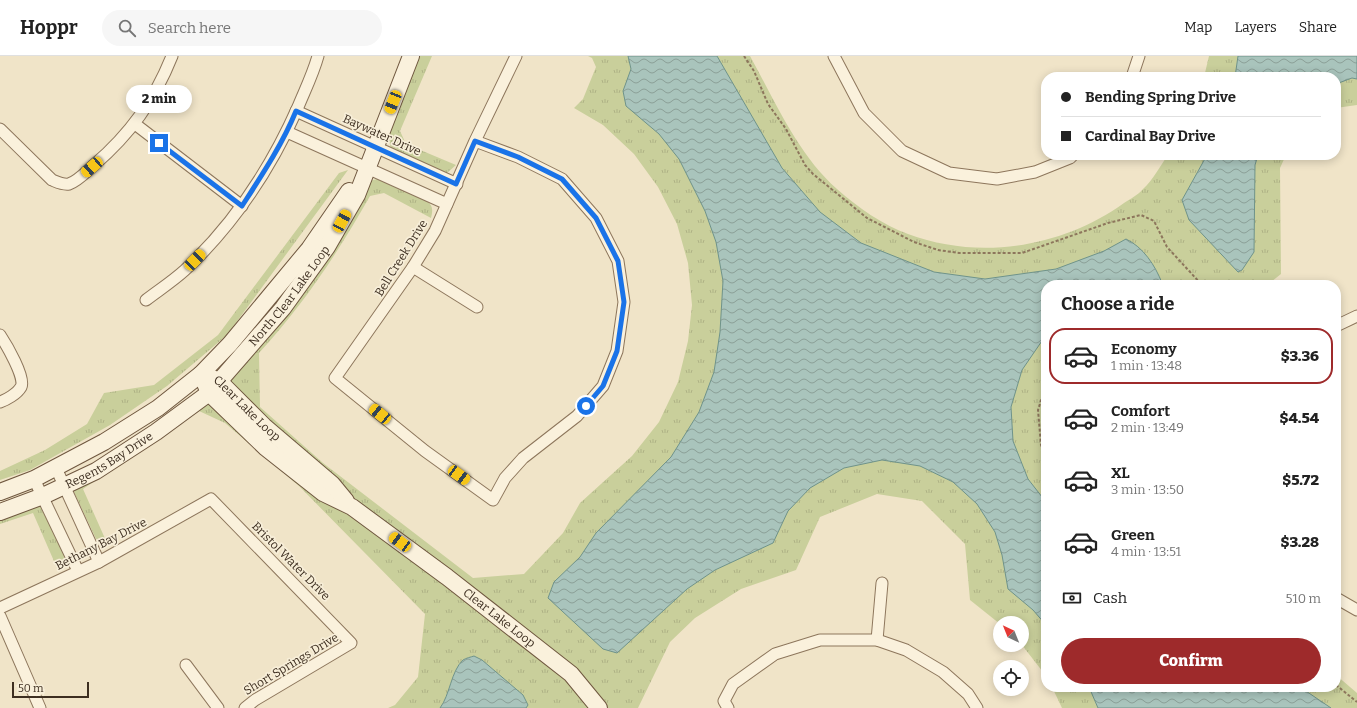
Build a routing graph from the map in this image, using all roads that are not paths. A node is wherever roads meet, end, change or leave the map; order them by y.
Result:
1 (172, 56) edge
2 (318, 56) edge
3 (411, 56) edge
4 (516, 56) edge
5 (834, 56) edge
6 (1139, 56) edge
7 (1134, 72) edge
8 (296, 111) junction
9 (135, 124) junction
10 (0, 129) edge
11 (287, 132) junction
12 (475, 141) junction
13 (376, 146) junction
14 (1065, 160) edge
15 (366, 167) junction
16 (456, 184) junction
17 (447, 204) junction
18 (242, 206) junction
19 (413, 268) junction
20 (146, 300) dead end
21 (477, 307) dead end
22 (1357, 316) edge
23 (1341, 324) edge
24 (0, 335) edge
25 (201, 374) junction
26 (219, 382) junction
27 (209, 394) junction
28 (0, 402) edge
29 (56, 468) junction
30 (34, 479) junction
31 (64, 486) junction
32 (0, 492) edge
33 (43, 496) junction
34 (211, 499) joint
35 (352, 507) junction
36 (0, 512) edge
37 (98, 562) junction
38 (78, 571) junction
39 (882, 583) dead end
40 (1341, 601) edge
41 (0, 608) edge
42 (1357, 610) edge
43 (0, 616) edge
44 (877, 640) junction
45 (351, 643) joint
46 (186, 665) dead end
47 (40, 708) edge
48 (218, 708) edge
49 (245, 708) edge
50 (599, 708) edge
51 (728, 708) edge
52 (977, 708) edge

1 - 9 street
2 - 8 street
3 - 13 street, North Clear Lake Loop
4 - 12 street, Bell Creek Drive
5 - 14 street
6 - 7 street
8 - 11 street
8 - 13 street, Baywater Drive
9 - 10 street
9 - 18 street
11 - 15 street
11 - 18 street
12 - 16 street, Bell Creek Drive
12 - 19 street, Bell Creek Drive
13 - 15 street, North Clear Lake Loop
13 - 16 street, Baywater Drive
15 - 17 street
15 - 25 street, North Clear Lake Loop
15 - 26 street, North Clear Lake Loop
16 - 17 street, Bell Creek Drive
17 - 19 street, Bell Creek Drive
18 - 20 street
19 - 21 street
22 - 23 street
24 - 28 street
25 - 26 street, Clear Lake Loop
25 - 27 street, Clear Lake Loop
25 - 29 street, Regents Bay Drive
26 - 27 street, North Clear Lake Loop
26 - 35 street, Clear Lake Loop
27 - 31 street, Regents Bay Drive
27 - 35 street, Clear Lake Loop
29 - 30 street, Regents Bay Drive
29 - 31 street
30 - 32 street, Regents Bay Drive
30 - 33 street
31 - 33 street, Regents Bay Drive
31 - 37 street
33 - 36 street, Regents Bay Drive
33 - 38 street
34 - 37 street, Bethany Bay Drive
34 - 45 street, Bristol Water Drive
35 - 50 street, Clear Lake Loop
37 - 38 street, Bethany Bay Drive
38 - 41 street, Bethany Bay Drive
39 - 44 street
40 - 42 street
43 - 47 street
44 - 51 street
44 - 52 street
45 - 49 street, Short Springs Drive
46 - 48 street

